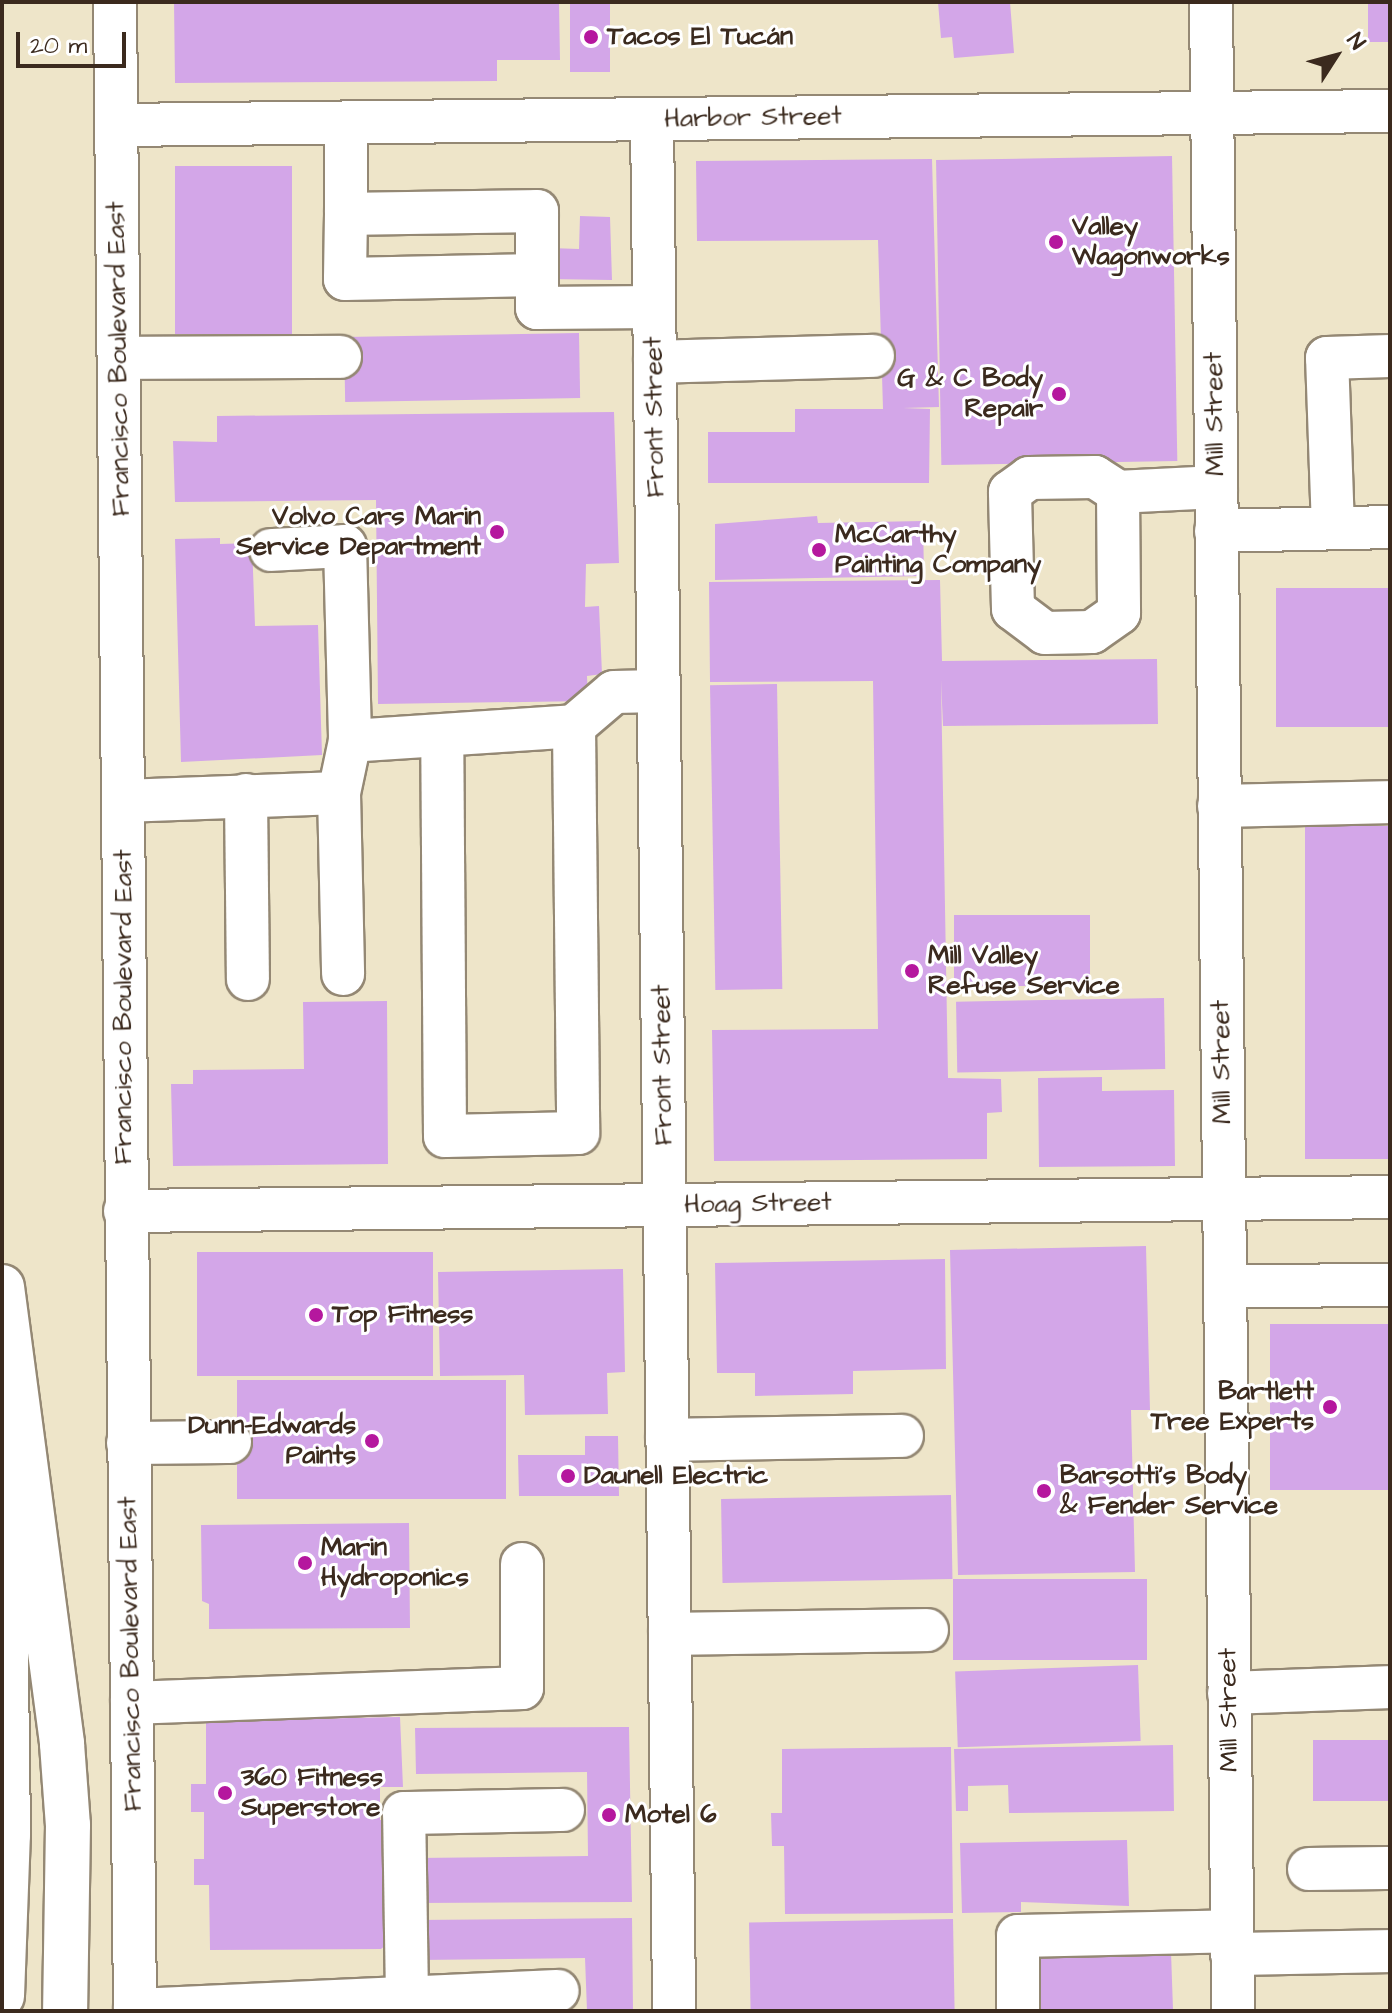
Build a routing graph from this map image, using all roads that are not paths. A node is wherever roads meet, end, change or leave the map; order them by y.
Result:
1 (115, 2) edge
2 (1211, 2) edge
3 (1390, 111) edge
4 (1213, 113) junction
5 (652, 119) junction
6 (346, 123) junction
7 (116, 125) junction
8 (346, 214) junction
9 (537, 275) junction
10 (654, 307) junction
11 (873, 356) dead end
12 (1390, 356) edge
13 (340, 357) dead end
14 (119, 358) junction
15 (655, 362) junction
16 (1216, 487) junction
17 (1118, 492) dead end
18 (1390, 527) edge
19 (1333, 528) junction
20 (1216, 531) junction
21 (271, 550) dead end
22 (659, 691) junction
23 (574, 726) junction
24 (442, 737) junction
25 (350, 741) junction
26 (339, 793) junction
27 (246, 795) junction
28 (123, 801) junction
29 (1390, 802) edge
30 (1219, 806) junction
31 (343, 974) dead end
32 (248, 979) dead end
33 (1390, 1197) edge
34 (1223, 1199) junction
35 (665, 1205) junction
36 (125, 1211) junction
37 (1390, 1285) edge
38 (1225, 1286) junction
39 (2, 1287) edge
40 (2, 1387) edge
41 (902, 1436) dead end
42 (667, 1440) junction
43 (230, 1442) dead end
44 (128, 1443) junction
45 (522, 1564) dead end
46 (927, 1630) dead end
47 (670, 1634) junction
48 (1390, 1687) edge
49 (1229, 1693) junction
50 (132, 1703) junction
51 (563, 1810) dead end
52 (1390, 1868) edge
53 (1309, 1869) dead end
54 (1232, 1942) junction
55 (1390, 1951) edge
56 (558, 1991) dead end
57 (2, 1996) edge
58 (407, 1997) junction
59 (135, 2010) edge
60 (65, 2011) edge
61 (674, 2011) edge
62 (1018, 2011) edge
63 (1233, 2011) edge

1 - 7 street, Francisco Boulevard East
2 - 4 street, Mill Street
3 - 4 street, Harbor Street
4 - 5 street, Harbor Street
4 - 16 street, Mill Street
5 - 6 street, Harbor Street
5 - 10 street, Front Street
6 - 7 street, Harbor Street
6 - 8 street
7 - 14 street, Francisco Boulevard East
8 - 9 street
8 - 9 street
9 - 10 street
10 - 15 street, Front Street
11 - 15 street
12 - 19 street
13 - 14 street
14 - 28 street, Francisco Boulevard East
15 - 22 street, Front Street
16 - 17 street
16 - 20 street, Mill Street
18 - 19 street
19 - 20 street
20 - 30 street, Mill Street
21 - 25 street
22 - 23 street
22 - 35 street, Front Street
23 - 24 street
23 - 24 street
24 - 25 street
25 - 26 street
26 - 27 street
26 - 31 street
27 - 28 street
27 - 32 street
28 - 36 street, Francisco Boulevard East
29 - 30 street
30 - 34 street, Mill Street
33 - 34 street, Hoag Street
34 - 35 street, Hoag Street
34 - 38 street, Mill Street
35 - 36 street, Hoag Street
35 - 42 street, Front Street
36 - 44 street, Francisco Boulevard East
37 - 38 street
38 - 49 street, Mill Street
39 - 60 highway
40 - 57 highway
41 - 42 street
42 - 47 street, Front Street
43 - 44 street
44 - 50 street, Francisco Boulevard East
45 - 50 street
46 - 47 street
47 - 61 street, Front Street
48 - 49 street
49 - 54 street, Mill Street
50 - 59 street, Francisco Boulevard East
51 - 58 street
52 - 53 street
54 - 55 street
54 - 62 street
54 - 63 street, Mill Street
56 - 58 street
58 - 59 street

